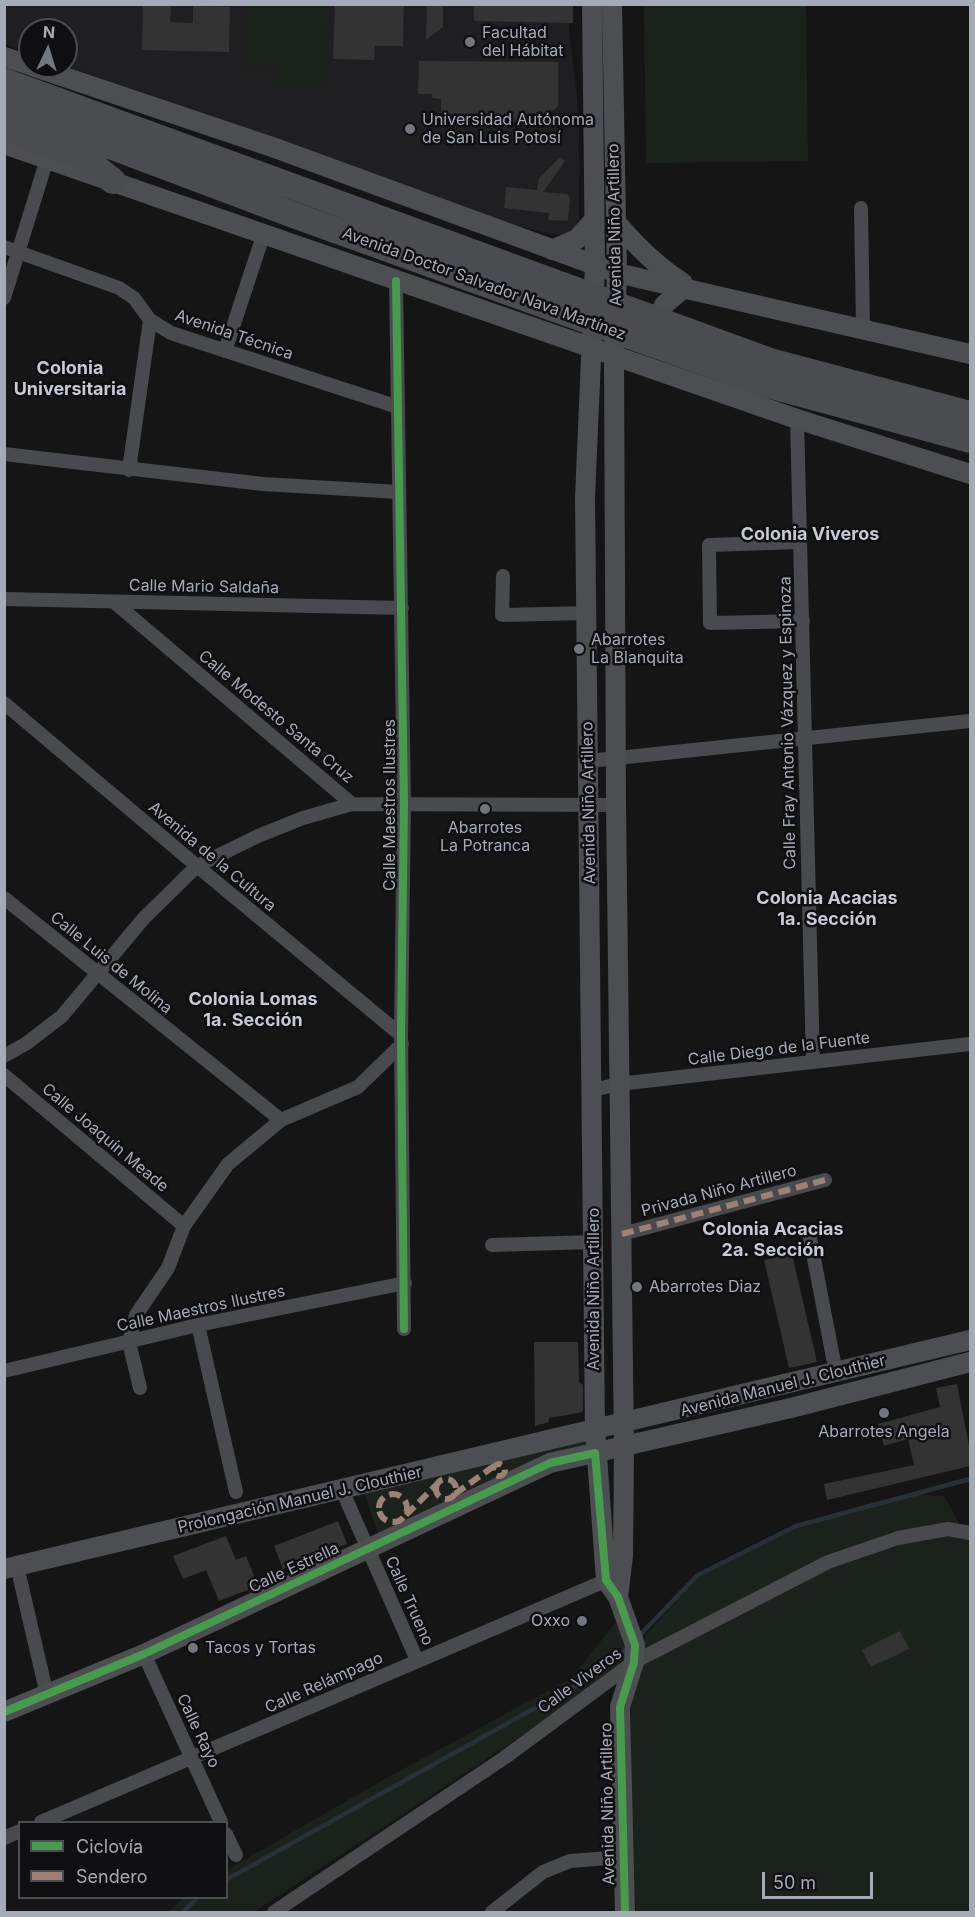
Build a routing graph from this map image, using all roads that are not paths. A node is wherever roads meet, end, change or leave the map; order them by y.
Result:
1 (592, 4) edge
2 (612, 4) edge
3 (67, 78) edge
4 (4, 81) edge
5 (4, 106) edge
6 (4, 127) edge
7 (4, 144) edge
8 (47, 159) junction
9 (113, 181) junction
10 (861, 208) dead end
11 (594, 220) junction
12 (615, 221) junction
13 (264, 233) junction
14 (524, 239) junction
15 (4, 247) edge
16 (552, 250) junction
17 (18, 252) junction
18 (595, 265) junction
19 (617, 273) junction
20 (396, 281) junction
21 (688, 289) junction
22 (4, 298) edge
23 (150, 320) junction
24 (521, 322) junction
25 (863, 328) junction
26 (591, 346) junction
27 (225, 351) junction
28 (970, 354) edge
29 (614, 355) junction
30 (666, 374) junction
31 (398, 407) junction
32 (970, 414) edge
33 (797, 419) junction
34 (969, 439) edge
35 (4, 454) edge
36 (129, 470) junction
37 (970, 474) edge
38 (399, 492) junction
39 (801, 542) junction
40 (503, 576) dead end
41 (4, 599) edge
42 (114, 602) junction
43 (402, 608) junction
44 (587, 613) junction
45 (803, 621) junction
46 (4, 703) edge
47 (970, 721) edge
48 (804, 739) junction
49 (617, 758) junction
50 (589, 761) junction
51 (404, 803) junction
52 (352, 804) junction
53 (589, 805) junction
54 (616, 805) junction
55 (196, 866) junction
56 (4, 898) edge
57 (96, 973) junction
58 (401, 1040) junction
59 (970, 1044) edge
60 (4, 1056) edge
61 (813, 1062) junction
62 (4, 1076) edge
63 (619, 1084) junction
64 (593, 1090) junction
65 (281, 1120) junction
66 (825, 1180) dead end
67 (184, 1226) junction
68 (622, 1234) junction
69 (810, 1238) dead end
70 (594, 1242) junction
71 (492, 1245) dead end
72 (405, 1283) junction
73 (198, 1325) junction
74 (404, 1329) dead end
75 (970, 1340) edge
76 (129, 1341) junction
77 (970, 1362) edge
78 (4, 1371) edge
79 (836, 1373) junction
80 (140, 1388) dead end
81 (623, 1425) junction
82 (595, 1429) junction
83 (624, 1448) junction
84 (596, 1453) junction
85 (342, 1490) junction
86 (236, 1492) dead end
87 (970, 1533) edge
88 (367, 1548) junction
89 (11, 1568) edge
90 (613, 1577) junction
91 (634, 1653) junction
92 (144, 1654) junction
93 (417, 1660) junction
94 (47, 1695) junction
95 (4, 1712) edge
96 (192, 1759) junction
97 (42, 1821) edge
98 (221, 1821) edge
99 (18, 1832) edge
100 (4, 1838) edge
101 (228, 1838) edge
102 (236, 1855) dead end
103 (623, 1857) junction
104 (274, 1912) edge
105 (492, 1912) edge
106 (625, 1912) edge

1 - 11 main road, Avenida Niño Artillero
2 - 12 main road, Avenida Niño Artillero
3 - 14 main road
4 - 32 highway, Avenida Doctor Salvador Nava Martínez
5 - 34 highway, Avenida Doctor Salvador Nava Martínez
6 - 9 highway
7 - 8 main road, Avenida Doctor Salvador Nava Martínez
8 - 9 main road, Avenida Doctor Salvador Nava Martínez
8 - 17 street
9 - 13 main road, Avenida Doctor Salvador Nava Martínez
10 - 25 street
11 - 16 main road
11 - 18 main road, Avenida Niño Artillero
12 - 19 main road, Avenida Niño Artillero
12 - 21 main road
13 - 20 main road, Avenida Doctor Salvador Nava Martínez
13 - 27 street
14 - 16 main road
14 - 24 main road
15 - 17 street, Avenida Técnica
16 - 18 main road
17 - 22 street
17 - 23 street, Avenida Técnica
18 - 19 main road
18 - 26 main road, Avenida Niño Artillero
19 - 21 main road
19 - 29 main road, Avenida Niño Artillero
20 - 24 main road, Avenida Doctor Salvador Nava Martínez
20 - 31 street, Calle Maestros Ilustres
21 - 25 main road
21 - 30 main road
23 - 27 street, Avenida Técnica
23 - 36 street
24 - 26 main road, Avenida Doctor Salvador Nava Martínez
25 - 28 main road
26 - 29 main road, Avenida Doctor Salvador Nava Martínez
26 - 44 main road, Avenida Niño Artillero
27 - 31 street, Avenida Técnica
29 - 30 main road, Avenida Doctor Salvador Nava Martínez
29 - 49 main road, Avenida Niño Artillero
30 - 33 main road, Avenida Doctor Salvador Nava Martínez
31 - 38 street, Calle Maestros Ilustres
33 - 37 main road, Avenida Doctor Salvador Nava Martínez
33 - 39 street, Calle Fray Antonio Vázquez y Espinoza
35 - 36 street
36 - 38 street
38 - 43 street, Calle Maestros Ilustres
39 - 45 street, Calle Fray Antonio Vázquez y Espinoza
39 - 45 street
40 - 44 street
41 - 42 street, Calle Mario Saldaña
42 - 43 street, Calle Mario Saldaña
42 - 52 street, Calle Modesto Santa Cruz
43 - 51 street, Calle Maestros Ilustres
44 - 50 main road, Avenida Niño Artillero
45 - 48 street, Calle Fray Antonio Vázquez y Espinoza
46 - 55 street, Avenida de la Cultura
47 - 48 street
48 - 49 street
48 - 61 street, Calle Fray Antonio Vázquez y Espinoza
49 - 50 street
49 - 54 main road, Avenida Niño Artillero
50 - 53 main road, Avenida Niño Artillero
51 - 52 street, Calle Modesto Santa Cruz
51 - 53 street, Calle Modesto Santa Cruz
51 - 58 street, Calle Maestros Ilustres
52 - 55 street
53 - 54 street, Calle Modesto Santa Cruz
53 - 64 main road, Avenida Niño Artillero
54 - 63 main road, Avenida Niño Artillero
55 - 57 street
55 - 58 street, Avenida de la Cultura
56 - 57 street, Calle Luis de Molina
57 - 60 street
57 - 65 street, Calle Luis de Molina
58 - 65 street
58 - 72 street, Calle Maestros Ilustres
59 - 61 street, Calle Diego de la Fuente
61 - 63 street, Calle Diego de la Fuente
62 - 67 street, Calle Joaquín Meade
63 - 64 street, Calle Diego de la Fuente
63 - 68 main road, Avenida Niño Artillero
64 - 70 main road, Avenida Niño Artillero
65 - 67 street
66 - 68 street, Privada Niño Artillero
67 - 76 street
68 - 81 main road, Avenida Niño Artillero
69 - 79 street
70 - 71 street
70 - 82 main road, Avenida Niño Artillero
72 - 73 street, Calle Maestros Ilustres
72 - 74 street, Calle Maestros Ilustres
73 - 76 street, Calle Maestros Ilustres
73 - 86 street
75 - 79 main road, Avenida Manuel J. Clouthier
76 - 78 street, Calle Maestros Ilustres
76 - 80 street
77 - 83 main road, Avenida Manuel J. Clouthier
79 - 81 main road, Avenida Manuel J. Clouthier
81 - 82 main road, Avenida Manuel J. Clouthier
81 - 83 main road, Avenida Niño Artillero
82 - 84 main road, Avenida Niño Artillero
82 - 85 main road, Prolongación Manuel J. Clouthier
83 - 84 main road, Avenida Manuel J. Clouthier
83 - 90 main road, Avenida Niño Artillero
84 - 88 main road, Calle Estrella
84 - 90 main road, Avenida Niño Artillero
85 - 88 street, Calle Trueno
85 - 89 main road, Prolongación Manuel J. Clouthier
87 - 91 street, Calle Viveros
88 - 92 main road, Calle Estrella
88 - 93 street, Calle Trueno
89 - 94 street
90 - 91 main road, Avenida Niño Artillero
90 - 93 street, Calle Relámpago
91 - 103 main road, Avenida Niño Artillero
91 - 104 street, Calle Viveros
92 - 94 main road, Calle Estrella
92 - 96 street, Calle Rayo
93 - 96 street, Calle Relámpago
94 - 95 main road, Calle Estrella
96 - 97 street, Calle Relámpago
96 - 98 street, Calle Rayo
99 - 100 street
101 - 102 street
103 - 105 street
103 - 106 main road, Avenida Niño Artillero

